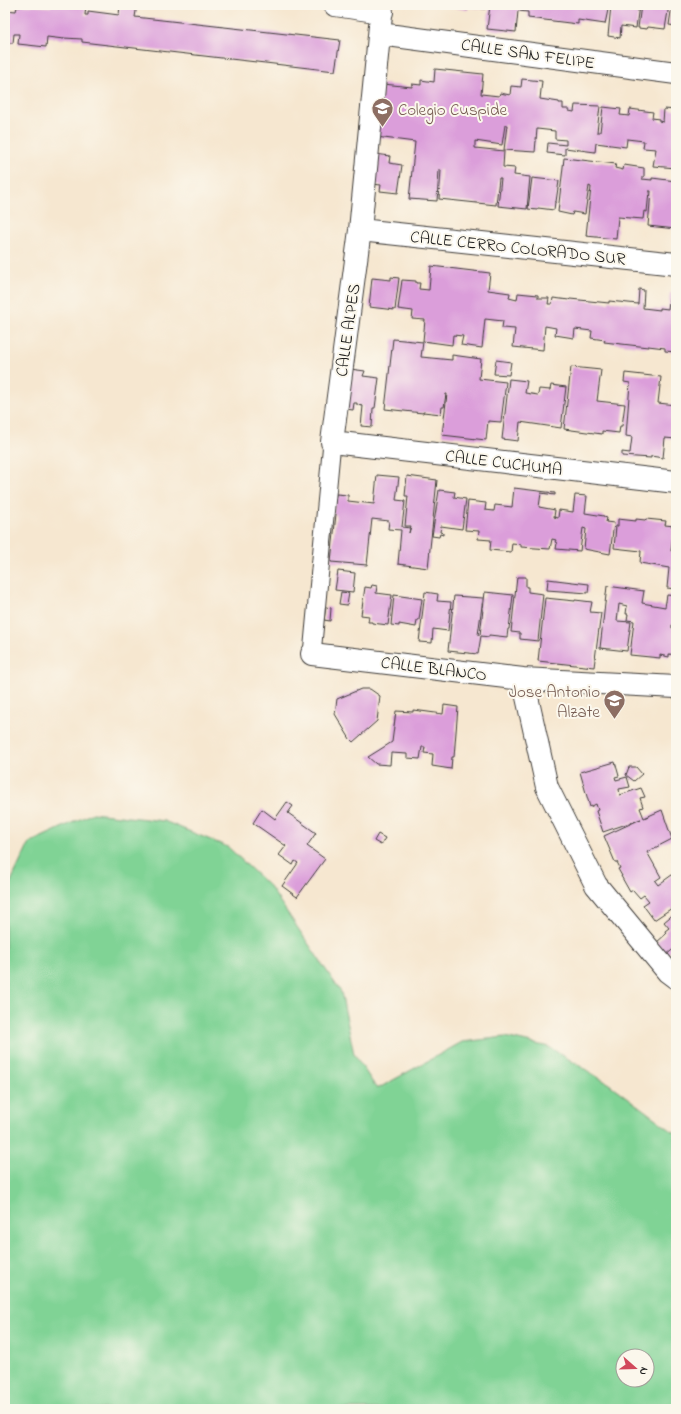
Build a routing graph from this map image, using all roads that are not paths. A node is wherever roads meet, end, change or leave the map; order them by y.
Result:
1 (335, 5) edge
2 (382, 9) edge
3 (380, 34) junction
4 (676, 73) edge
5 (360, 230) junction
6 (676, 264) edge
7 (332, 442) junction
8 (676, 482) edge
9 (312, 654) joint
10 (523, 679) junction
11 (676, 687) edge
12 (676, 978) edge

1 - 2 street
2 - 3 street, CALLE ALPES
3 - 4 street, CALLE SAN FELIPE
3 - 5 street, CALLE ALPES
5 - 6 street, CALLE CERRO COLORADO SUR
5 - 7 street, CALLE ALPES
7 - 8 street, CALLE CUCHUMA
7 - 9 street, CALLE ALPES
9 - 10 street, CALLE BLANCO
10 - 11 street, CALLE BLANCO
10 - 12 street

